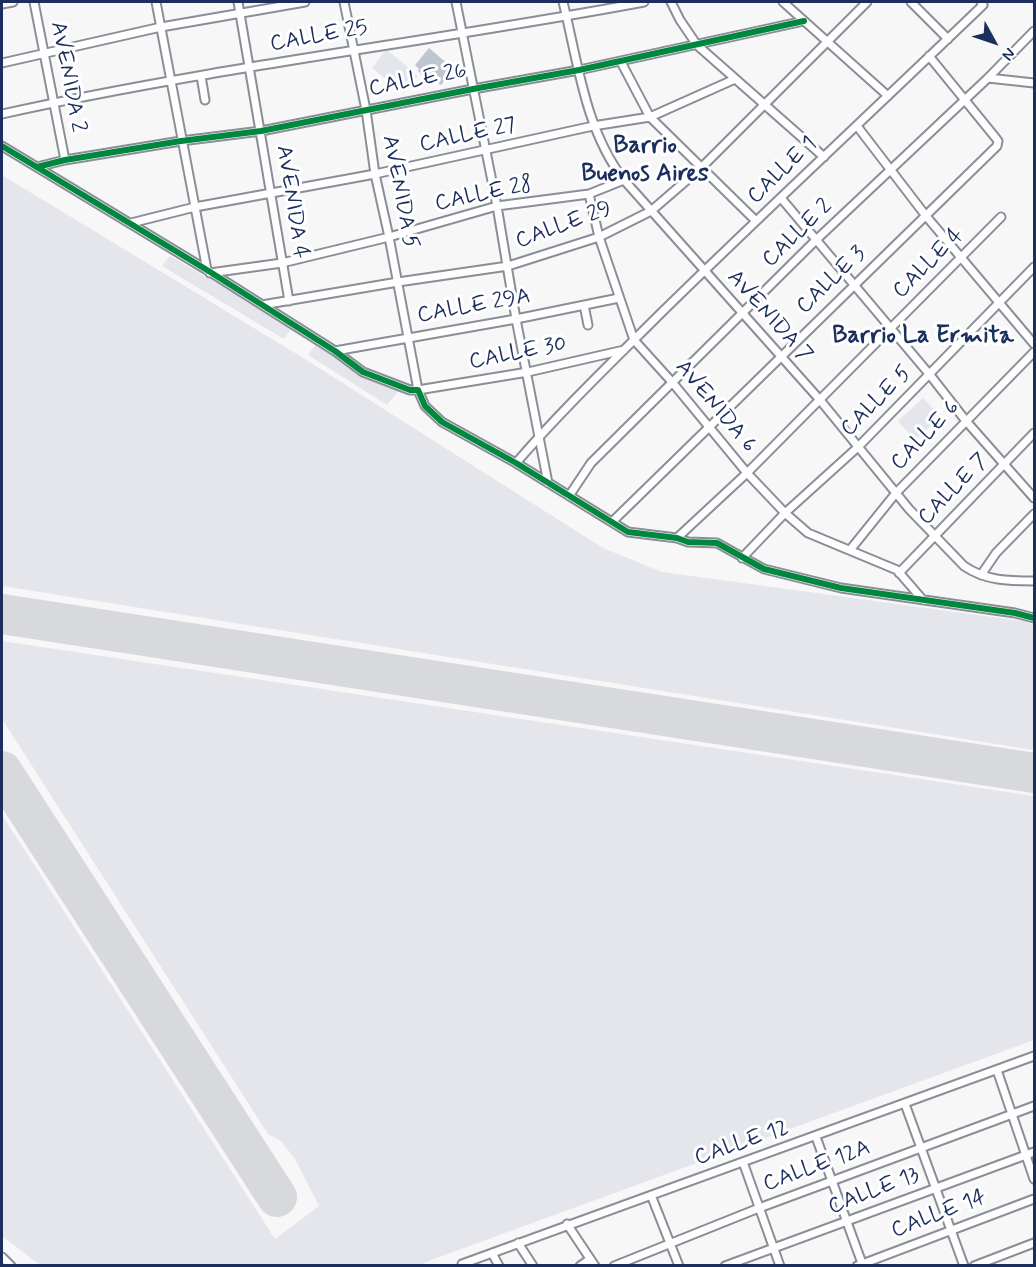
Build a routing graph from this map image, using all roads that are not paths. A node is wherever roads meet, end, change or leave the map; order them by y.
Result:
1 (13, 2) edge
2 (34, 2) edge
3 (156, 2) edge
4 (238, 2) edge
5 (305, 2) edge
6 (344, 2) edge
7 (456, 2) edge
8 (563, 2) edge
9 (644, 2) edge
10 (671, 2) edge
11 (783, 2) edge
12 (867, 2) edge
13 (911, 2) edge
14 (982, 3) edge
15 (2, 4) edge
16 (240, 13) junction
17 (567, 16) junction
18 (804, 21) junction
19 (161, 27) junction
20 (1035, 31) edge
21 (462, 32) junction
22 (948, 39) junction
23 (827, 41) junction
24 (698, 45) junction
25 (353, 49) junction
26 (45, 53) junction
27 (929, 56) junction
28 (621, 62) junction
29 (2, 63) edge
30 (249, 68) junction
31 (579, 70) junction
32 (201, 76) junction
33 (988, 78) junction
34 (735, 79) junction
35 (171, 82) junction
36 (1035, 83) edge
37 (473, 89) junction
38 (888, 96) junction
39 (966, 99) junction
40 (205, 100) dead end
41 (54, 102) junction
42 (764, 106) junction
43 (366, 110) junction
44 (2, 114) edge
45 (650, 117) junction
46 (593, 126) junction
47 (857, 126) junction
48 (261, 131) junction
49 (181, 141) junction
50 (2, 146) edge
51 (485, 150) junction
52 (824, 157) junction
53 (65, 160) junction
54 (37, 167) junction
55 (702, 167) junction
56 (892, 170) junction
57 (375, 174) junction
58 (624, 180) junction
59 (270, 193) junction
60 (589, 194) junction
61 (781, 198) junction
62 (497, 206) junction
63 (195, 207) junction
64 (651, 211) junction
65 (926, 216) junction
66 (1000, 217) dead end
67 (756, 221) junction
68 (131, 223) junction
69 (389, 237) junction
70 (599, 237) junction
71 (816, 240) junction
72 (960, 258) junction
73 (282, 263) junction
74 (508, 266) junction
75 (1035, 267) edge
76 (208, 271) junction
77 (704, 271) junction
78 (398, 282) junction
79 (854, 285) junction
80 (619, 298) junction
81 (289, 301) junction
82 (1001, 303) junction
83 (262, 305) junction
84 (584, 305) junction
85 (744, 313) junction
86 (516, 319) junction
87 (588, 325) dead end
88 (891, 328) junction
89 (407, 337) junction
90 (634, 340) junction
91 (1035, 344) edge
92 (624, 350) junction
93 (335, 351) junction
94 (1035, 352) edge
95 (604, 354) junction
96 (781, 356) junction
97 (609, 365) junction
98 (528, 372) junction
99 (930, 375) junction
100 (672, 382) junction
101 (418, 390) junction
102 (820, 400) junction
103 (966, 421) junction
104 (709, 427) junction
105 (1035, 433) edge
106 (539, 436) junction
107 (858, 447) junction
108 (516, 463) junction
109 (1005, 463) junction
110 (747, 473) junction
111 (548, 483) junction
112 (896, 493) junction
113 (569, 496) junction
114 (1035, 498) edge
115 (785, 513) junction
116 (1035, 514) edge
117 (613, 521) junction
118 (935, 536) junction
119 (677, 538) junction
120 (850, 550) junction
121 (742, 558) junction
122 (899, 573) junction
123 (981, 575) junction
124 (1035, 581) edge
125 (923, 600) junction
126 (1035, 618) edge
127 (1035, 1056) edge
128 (997, 1070) junction
129 (905, 1104) junction
130 (1035, 1106) edge
131 (1012, 1114) junction
132 (816, 1137) junction
133 (921, 1147) junction
134 (1035, 1152) edge
135 (1026, 1155) junction
136 (742, 1162) junction
137 (1035, 1179) edge
138 (832, 1181) junction
139 (936, 1188) junction
140 (651, 1195) junction
141 (1035, 1199) edge
142 (759, 1208) junction
143 (847, 1222) junction
144 (567, 1224) junction
145 (951, 1230) junction
146 (670, 1242) junction
147 (518, 1243) junction
148 (1035, 1243) edge
149 (774, 1249) junction
150 (492, 1253) junction
151 (2, 1257) edge
152 (593, 1262) edge
153 (463, 1265) edge
154 (861, 1265) edge
155 (11, 1266) edge
156 (499, 1266) edge
157 (533, 1266) edge
158 (580, 1266) edge
159 (614, 1266) edge
160 (679, 1266) edge
161 (725, 1266) edge
162 (780, 1266) edge
163 (964, 1266) edge
164 (974, 1266) edge

1 - 15 street
2 - 26 street, AVENIDA 2
3 - 19 street
4 - 16 street, AVENIDA 4
5 - 16 street
6 - 25 street, AVENIDA 5
7 - 21 street
8 - 17 street, AVENIDA 7
9 - 17 street, CALLE 25
10 - 24 street
11 - 18 street
12 - 23 street, CALLE 29
13 - 22 street
14 - 22 street, CALLE 1
16 - 19 street
16 - 30 street, AVENIDA 4
17 - 21 street, CALLE 25
17 - 31 street, AVENIDA 7
18 - 23 street
18 - 24 street, CALLE 26
19 - 26 street
19 - 35 street
20 - 33 street, CALLE 2
21 - 25 street, CALLE 25
21 - 37 street
22 - 27 street, CALLE 1
23 - 38 street
23 - 42 street, CALLE 29
24 - 28 street, CALLE 26
24 - 34 street
25 - 30 street, CALLE 25
25 - 43 street, AVENIDA 5
26 - 29 street
26 - 41 street, AVENIDA 2
27 - 38 street, CALLE 1
27 - 39 street
28 - 31 street, CALLE 26
28 - 45 street
30 - 32 street, CALLE 25
30 - 48 street, AVENIDA 4
31 - 37 street, CALLE 26
31 - 46 street, AVENIDA 7
32 - 35 street, CALLE 25
32 - 40 street
33 - 36 street
33 - 39 street, CALLE 2
34 - 42 street
34 - 45 street, CALLE 27
35 - 41 street, CALLE 25
35 - 49 street
37 - 43 street, CALLE 26
37 - 51 street
38 - 47 street, CALLE 1
39 - 56 street, CALLE 2
39 - 65 street, CALLE 3
41 - 44 street, CALLE 25
41 - 53 street, AVENIDA 2
42 - 52 street
42 - 55 street, CALLE 29
43 - 48 street, CALLE 26
43 - 57 street, AVENIDA 5
45 - 46 street, CALLE 27
45 - 55 street
46 - 51 street, CALLE 27
46 - 58 street, AVENIDA 7
47 - 52 street, CALLE 1
47 - 56 street
48 - 49 street, CALLE 26
48 - 59 street, AVENIDA 4
49 - 53 street, CALLE 26
49 - 63 street
50 - 54 street
51 - 57 street, CALLE 27
51 - 62 street
52 - 61 street, CALLE 1
53 - 54 street, CALLE 26
54 - 68 street
55 - 64 street, CALLE 29
55 - 67 street
56 - 65 street
56 - 71 street, CALLE 2
57 - 59 street, CALLE 27
57 - 69 street, AVENIDA 5
58 - 60 street, CALLE 28
58 - 64 street, AVENIDA 7
59 - 63 street, CALLE 27
59 - 73 street, AVENIDA 4
60 - 62 street, CALLE 28
60 - 70 street, AVENIDA 6
61 - 67 street, CALLE 1
61 - 71 street
62 - 69 street, CALLE 28
62 - 74 street
63 - 68 street, CALLE 27
63 - 76 street
64 - 70 street, CALLE 29
64 - 77 street, AVENIDA 7
65 - 72 street
65 - 79 street, CALLE 3
66 - 72 street, CALLE 4
67 - 77 street, CALLE 1
68 - 76 street
69 - 73 street, CALLE 28
69 - 78 street, AVENIDA 5
70 - 74 street, CALLE 29
70 - 80 street, AVENIDA 6
71 - 79 street
71 - 85 street, CALLE 2
72 - 82 street
72 - 88 street, CALLE 4
73 - 76 street, CALLE 28
73 - 81 street, AVENIDA 4
74 - 78 street, CALLE 29
74 - 86 street
75 - 82 street, CALLE 5
76 - 83 street
77 - 85 street, AVENIDA 7
77 - 90 street, CALLE 1
78 - 81 street, CALLE 29
78 - 89 street, AVENIDA 5
79 - 88 street
79 - 96 street, CALLE 3
80 - 84 street, CALLE 29A
80 - 90 street, AVENIDA 6
81 - 83 street, CALLE 29
82 - 91 street
82 - 99 street, CALLE 5
83 - 93 street
84 - 86 street, CALLE 29A
84 - 87 street
85 - 96 street, AVENIDA 7
85 - 100 street, CALLE 2
86 - 89 street, CALLE 29A
86 - 98 street
88 - 99 street
88 - 102 street, CALLE 4
89 - 93 street, CALLE 29A
89 - 101 street, AVENIDA 5
90 - 92 street, CALLE 1
90 - 100 street, AVENIDA 6
92 - 95 street, CALLE 30
92 - 97 street, CALLE 1
93 - 101 street
94 - 103 street, CALLE 6
95 - 97 street
95 - 98 street, CALLE 30
96 - 102 street, AVENIDA 7
96 - 104 street, CALLE 3
97 - 106 street, CALLE 1
98 - 101 street, CALLE 30
98 - 106 street
99 - 103 street
99 - 107 street, CALLE 5
100 - 104 street, AVENIDA 6
100 - 113 street, CALLE 2
101 - 108 street
102 - 107 street, AVENIDA 7
102 - 110 street, CALLE 4
103 - 109 street
103 - 112 street, CALLE 6
104 - 110 street, AVENIDA 6
104 - 117 street, CALLE 3
105 - 109 street, CALLE 7
106 - 108 street, CALLE 1
106 - 111 street
107 - 112 street, AVENIDA 7
107 - 115 street, CALLE 5
108 - 111 street
109 - 114 street
109 - 118 street, CALLE 7
110 - 115 street, AVENIDA 6
110 - 119 street, CALLE 4
111 - 113 street
112 - 118 street, AVENIDA 7
112 - 120 street, CALLE 6
113 - 117 street
115 - 120 street, AVENIDA 6
115 - 121 street, CALLE 5
116 - 123 street
117 - 119 street
118 - 122 street, CALLE 7
118 - 123 street, AVENIDA 7
119 - 121 street
120 - 122 street, AVENIDA 6
121 - 125 street
122 - 125 street
123 - 124 street, AVENIDA 7
125 - 126 street
127 - 128 street, CALLE 12
128 - 129 street, CALLE 12
128 - 131 street
129 - 132 street, CALLE 12
129 - 133 street
130 - 131 street, CALLE 12A
131 - 133 street, CALLE 12A
131 - 135 street
132 - 136 street, CALLE 12
132 - 138 street
133 - 138 street, CALLE 12A
133 - 139 street
134 - 135 street, CALLE 13
135 - 137 street
135 - 139 street, CALLE 13
136 - 140 street, CALLE 12
136 - 142 street
138 - 142 street, CALLE 12A
138 - 143 street
139 - 143 street, CALLE 13
139 - 145 street
140 - 144 street, CALLE 12
140 - 146 street
141 - 145 street, CALLE 14
142 - 146 street, CALLE 12A
142 - 149 street
143 - 149 street, CALLE 13
143 - 154 street
144 - 147 street, CALLE 12
144 - 152 street
145 - 154 street, CALLE 14
145 - 163 street
146 - 159 street, CALLE 12A
146 - 160 street
147 - 150 street, CALLE 12
147 - 157 street
148 - 164 street
149 - 161 street, CALLE 13
149 - 162 street
150 - 153 street, CALLE 12
150 - 156 street
151 - 155 street
152 - 158 street

